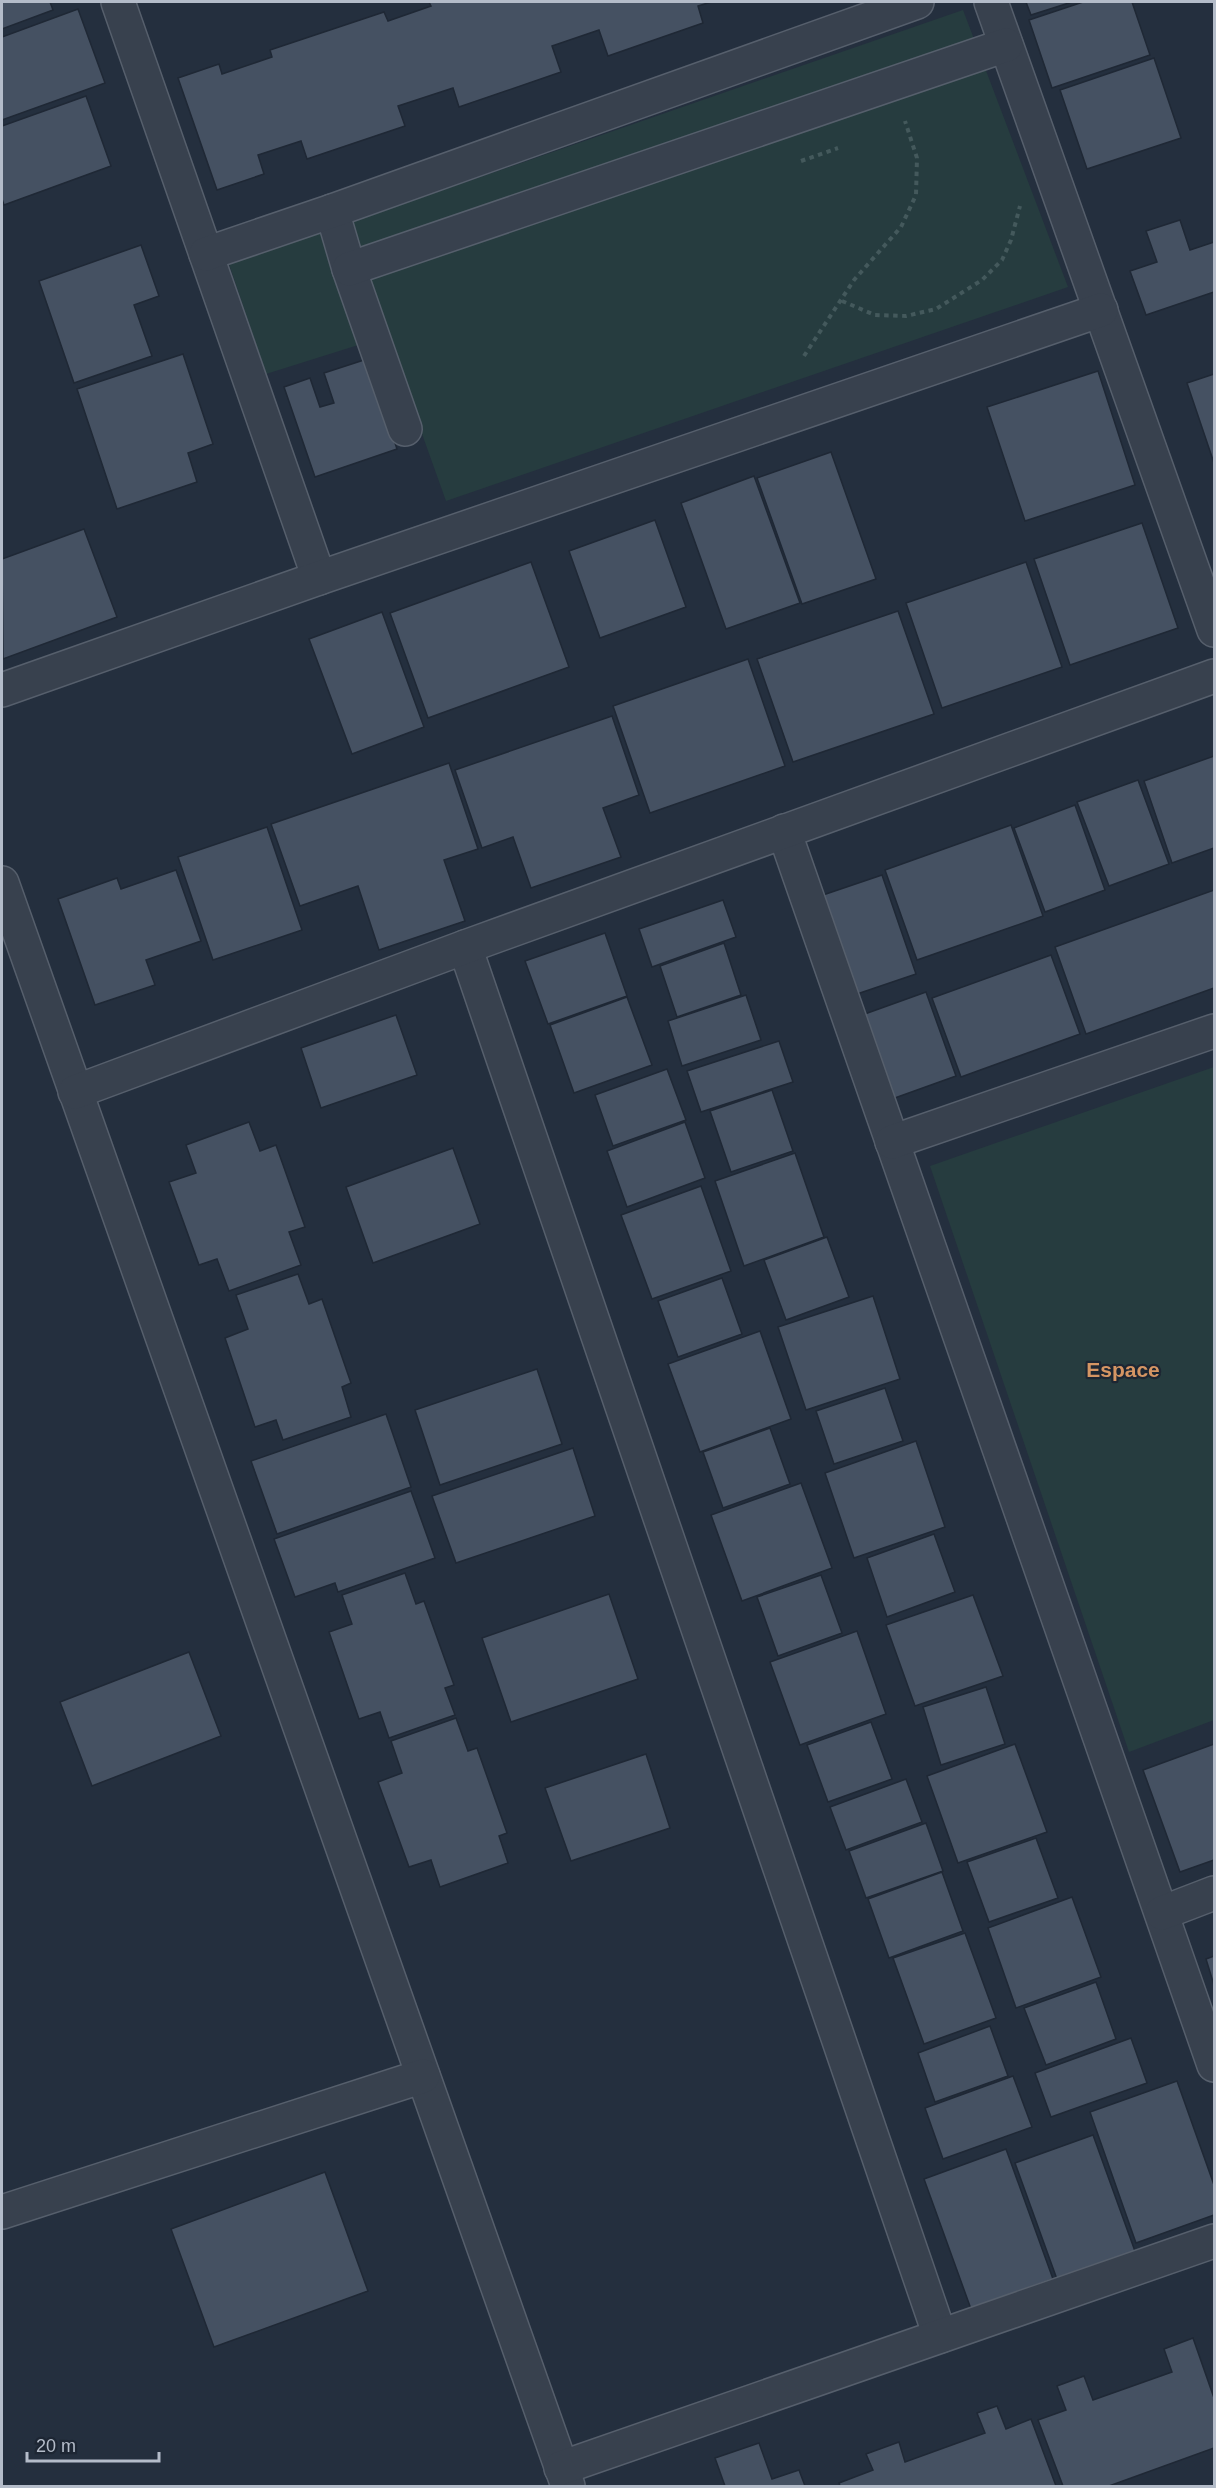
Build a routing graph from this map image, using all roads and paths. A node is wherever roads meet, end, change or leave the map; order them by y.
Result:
1 (118, 2) edge
2 (917, 2) edge
3 (991, 2) edge
4 (1006, 45) junction
5 (893, 83) junction
6 (1052, 172) junction
7 (332, 211) junction
8 (206, 254) junction
9 (349, 269) junction
10 (842, 301) junction
11 (1101, 310) junction
12 (804, 356) dead end
13 (405, 429) dead end
14 (319, 578) junction
15 (1215, 630) edge
16 (1215, 676) edge
17 (2, 690) edge
18 (784, 831) junction
19 (2, 883) edge
20 (465, 947) junction
21 (1215, 1031) edge
22 (75, 1092) junction
23 (892, 1142) junction
24 (1215, 1893) edge
25 (1162, 1913) junction
26 (1215, 2065) edge
27 (423, 2076) junction
28 (2, 2212) edge
29 (1215, 2241) edge
30 (940, 2336) junction
31 (565, 2477) edge

1 - 8 street
2 - 7 street
3 - 4 street
4 - 5 street
4 - 6 street
5 - 9 street
5 - 10 path
6 - 10 path
6 - 11 street
7 - 8 street
7 - 9 street
8 - 14 street
9 - 13 street
10 - 12 path
11 - 14 street
11 - 15 street
14 - 17 street
16 - 18 street
18 - 20 street
18 - 23 street
19 - 22 street
20 - 22 street
20 - 30 street
21 - 23 street
22 - 27 street
23 - 25 street
24 - 25 street
25 - 26 street
27 - 28 street
27 - 31 street
29 - 30 street
30 - 31 street

